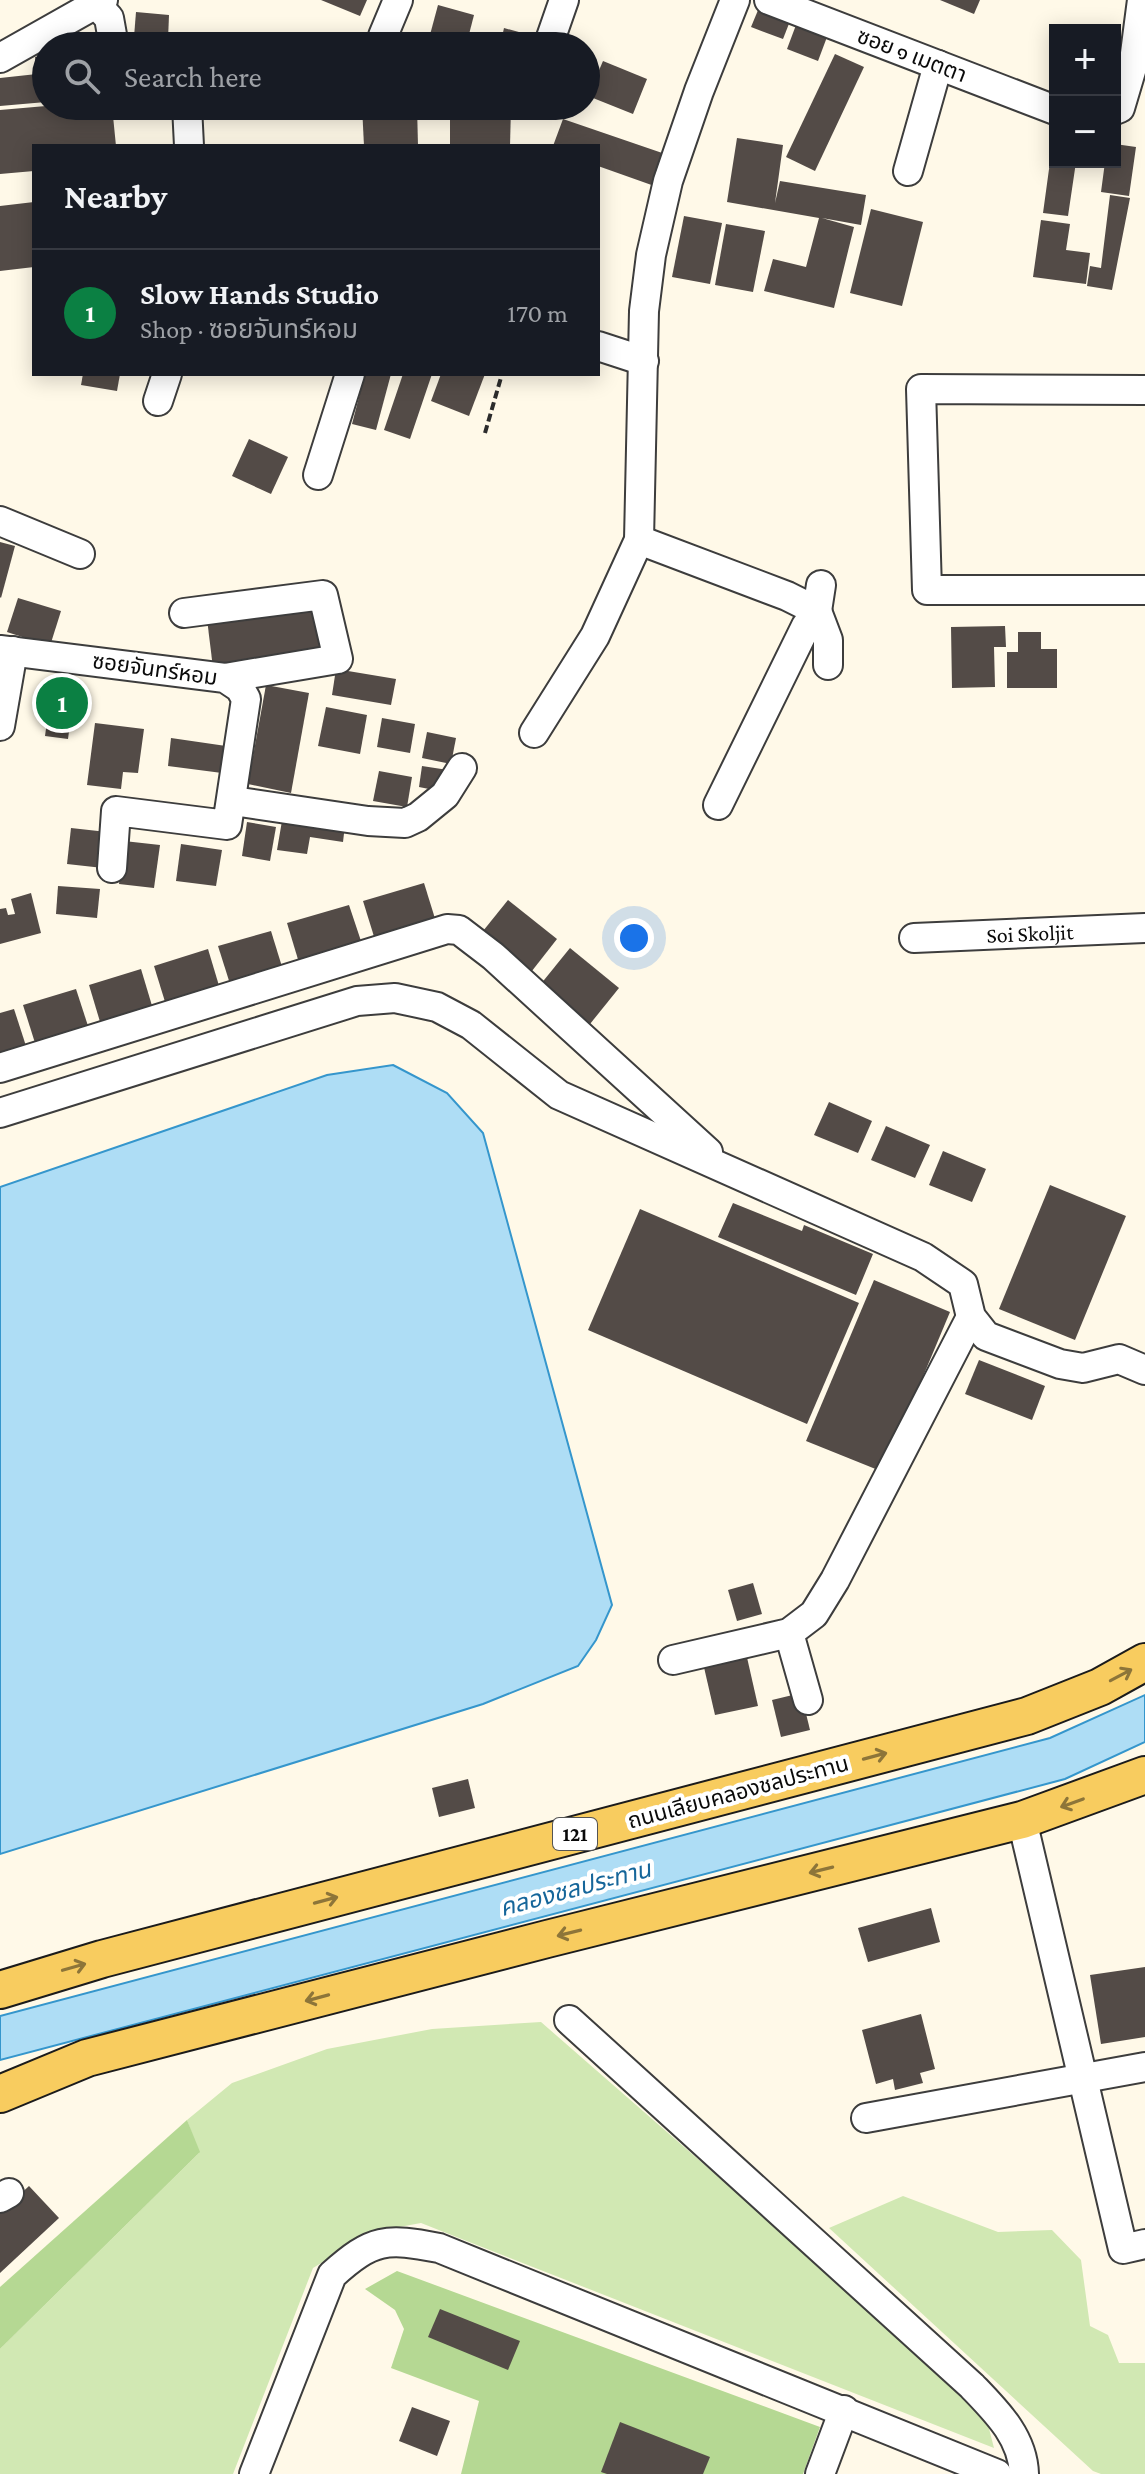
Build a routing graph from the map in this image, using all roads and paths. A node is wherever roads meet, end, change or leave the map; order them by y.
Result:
1 (398, 0) edge
2 (564, 0) edge
3 (735, 0) edge
4 (769, 0) edge
5 (1142, 0) edge
6 (100, 3) edge
7 (47, 32) edge
8 (112, 32) edge
9 (385, 32) edge
10 (553, 32) edge
11 (32, 40) edge
12 (0, 58) edge
13 (938, 65) junction
14 (1121, 105) edge
15 (1049, 108) edge
16 (188, 120) edge
17 (189, 144) edge
18 (908, 171) dead end
19 (600, 347) edge
20 (644, 361) junction
21 (166, 376) edge
22 (349, 376) edge
23 (501, 376) edge
24 (1145, 390) edge
25 (158, 401) dead end
26 (485, 433) dead end
27 (318, 475) dead end
28 (0, 521) edge
29 (639, 540) junction
30 (80, 554) dead end
31 (1145, 590) edge
32 (819, 598) junction
33 (184, 613) dead end
34 (7, 650) edge
35 (828, 665) dead end
36 (225, 678) junction
37 (0, 726) edge
38 (534, 733) dead end
39 (462, 768) dead end
40 (233, 801) junction
41 (718, 805) dead end
42 (112, 868) dead end
43 (1145, 928) edge
44 (914, 938) dead end
45 (0, 1068) edge
46 (0, 1113) edge
47 (726, 1169) junction
48 (971, 1317) junction
49 (1145, 1370) edge
50 (789, 1633) junction
51 (673, 1660) dead end
52 (1145, 1662) edge
53 (808, 1700) dead end
54 (1145, 1775) edge
55 (1022, 1820) junction
56 (0, 1990) edge
57 (569, 2020) dead end
58 (1145, 2067) edge
59 (1083, 2079) junction
60 (0, 2094) edge
61 (866, 2118) dead end
62 (1145, 2244) edge
63 (844, 2410) junction
64 (254, 2474) edge
65 (820, 2474) edge
66 (997, 2474) edge
67 (1024, 2474) edge

1 - 9 street
2 - 10 street
3 - 20 street
4 - 13 street, ซอย ๑ เมตตา
5 - 14 street
6 - 7 street
6 - 8 street
11 - 12 street
13 - 15 street, ซอย ๑ เมตตา
13 - 18 street
16 - 17 street
19 - 20 street
20 - 29 street
21 - 25 street
22 - 27 street
23 - 26 path
24 - 31 street
28 - 30 street
29 - 32 street
29 - 38 street
32 - 35 street
32 - 41 street
33 - 36 street
34 - 36 street, ซอยจันทร์หอม
34 - 37 street
36 - 40 street, ซอยจันทร์หอม
39 - 40 street
40 - 42 street
43 - 44 street, Soi Skoljit
45 - 47 street
46 - 47 street
47 - 48 street
48 - 49 street
48 - 50 street
50 - 51 street
50 - 53 street
56 -> 52 main road, ถนนเลียบคลองชลประทาน / 121
54 -> 55 main road
55 - 59 street
55 -> 60 main road
57 - 67 street
58 - 59 street
59 - 61 street
59 - 62 street
63 - 64 street
63 - 65 street
63 - 66 street

